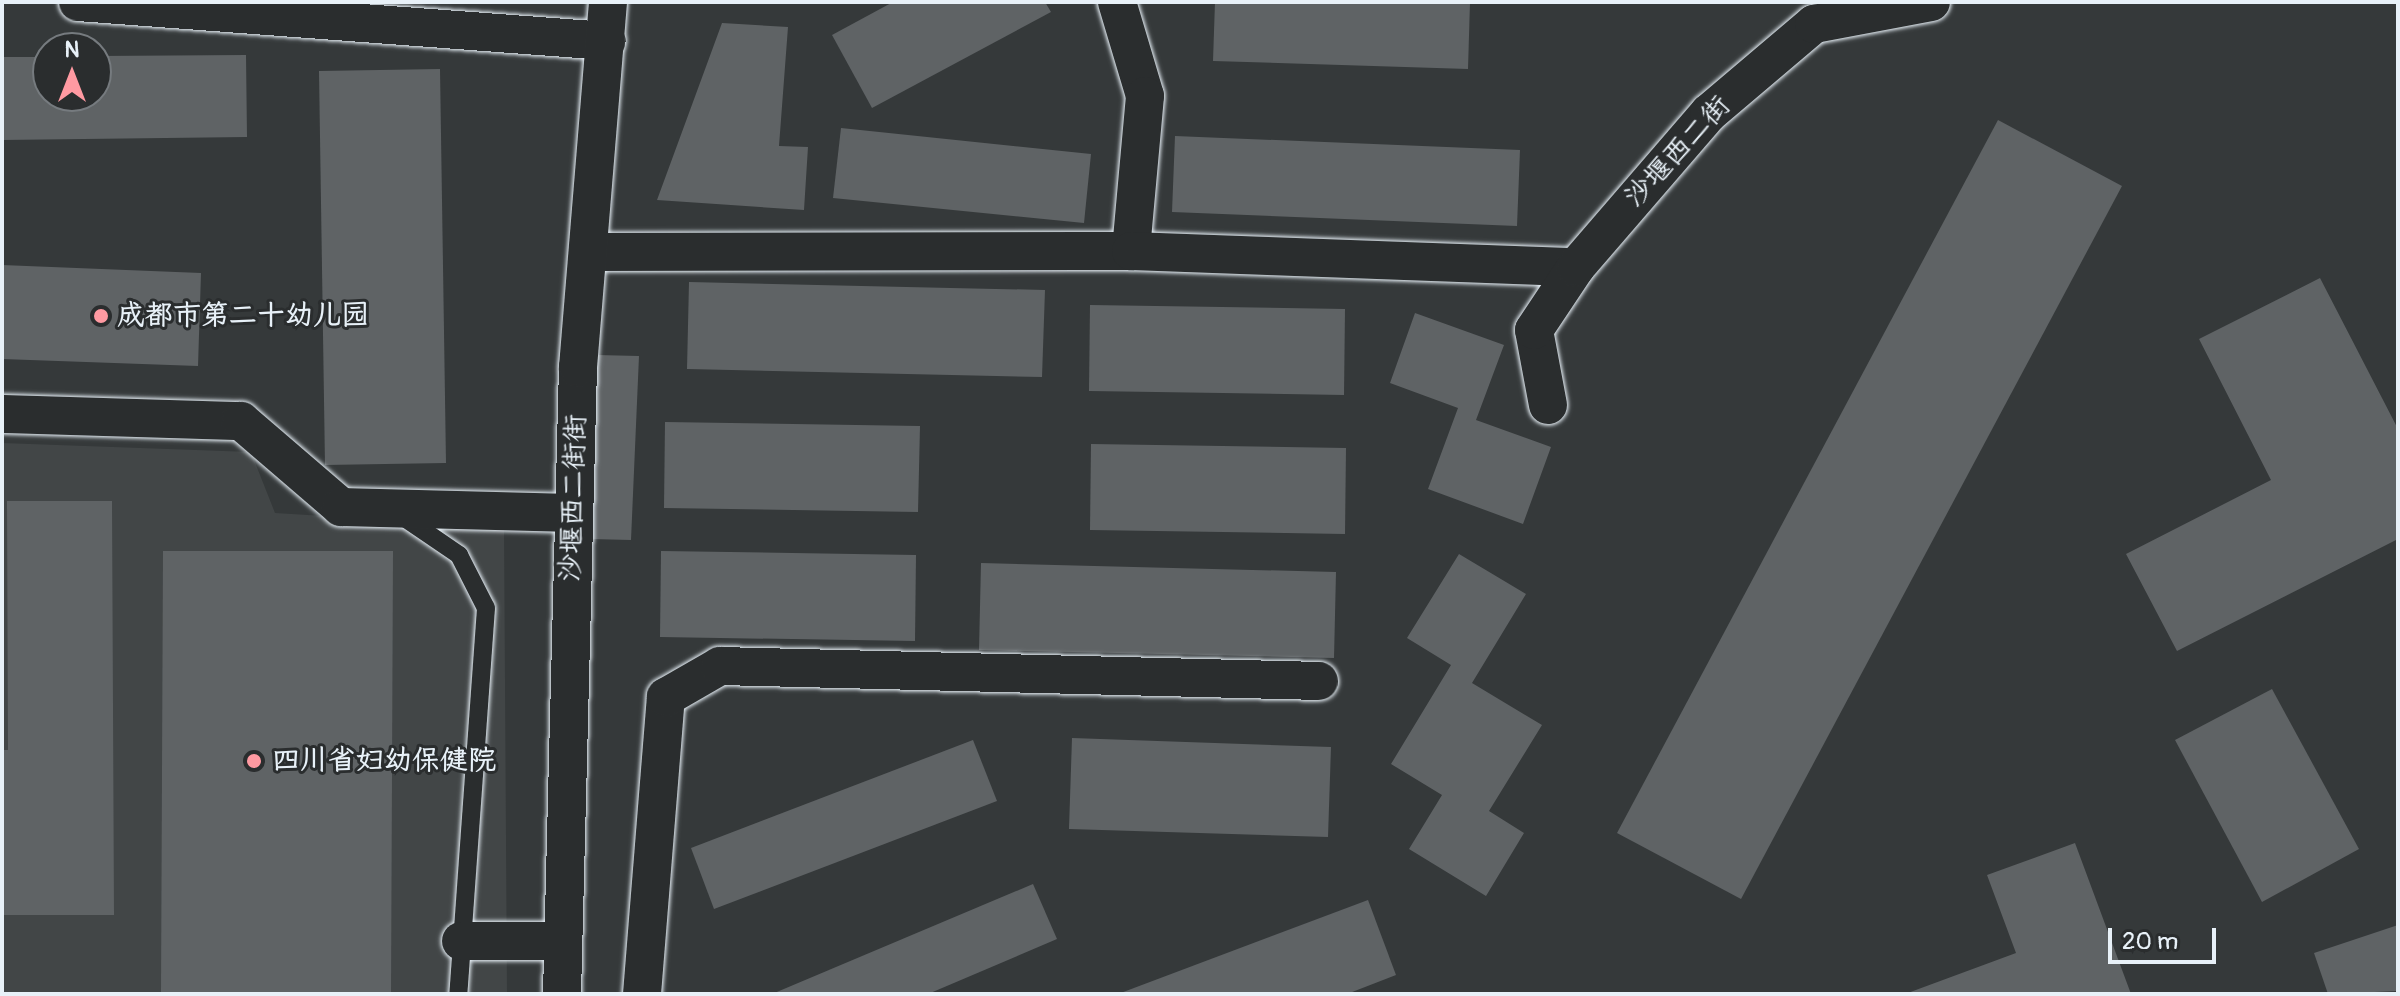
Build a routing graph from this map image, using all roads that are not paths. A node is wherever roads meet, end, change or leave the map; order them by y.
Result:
1 (78, 2) edge
2 (608, 2) edge
3 (1117, 2) edge
4 (1931, 2) edge
5 (607, 41) junction
6 (1131, 251) junction
7 (588, 252) junction
8 (1576, 267) junction
9 (1548, 405) dead end
10 (2, 414) edge
11 (390, 508) junction
12 (573, 513) junction
13 (1319, 681) dead end
14 (461, 941) junction
15 (560, 941) junction
16 (458, 994) edge
17 (562, 994) edge
18 (642, 994) edge

1 - 5 street
2 - 5 street, 沙堰西二街街
3 - 6 street
4 - 8 street, 沙堰西二街
5 - 7 street, 沙堰西二街街
6 - 7 street
6 - 8 street
7 - 12 street, 沙堰西二街街
8 - 9 street, 沙堰西二街
10 - 11 street
11 - 12 street
11 - 14 lane
12 - 15 street, 沙堰西二街街
13 - 18 street
14 - 15 street
14 - 16 lane
15 - 17 street, 沙堰西二街街

